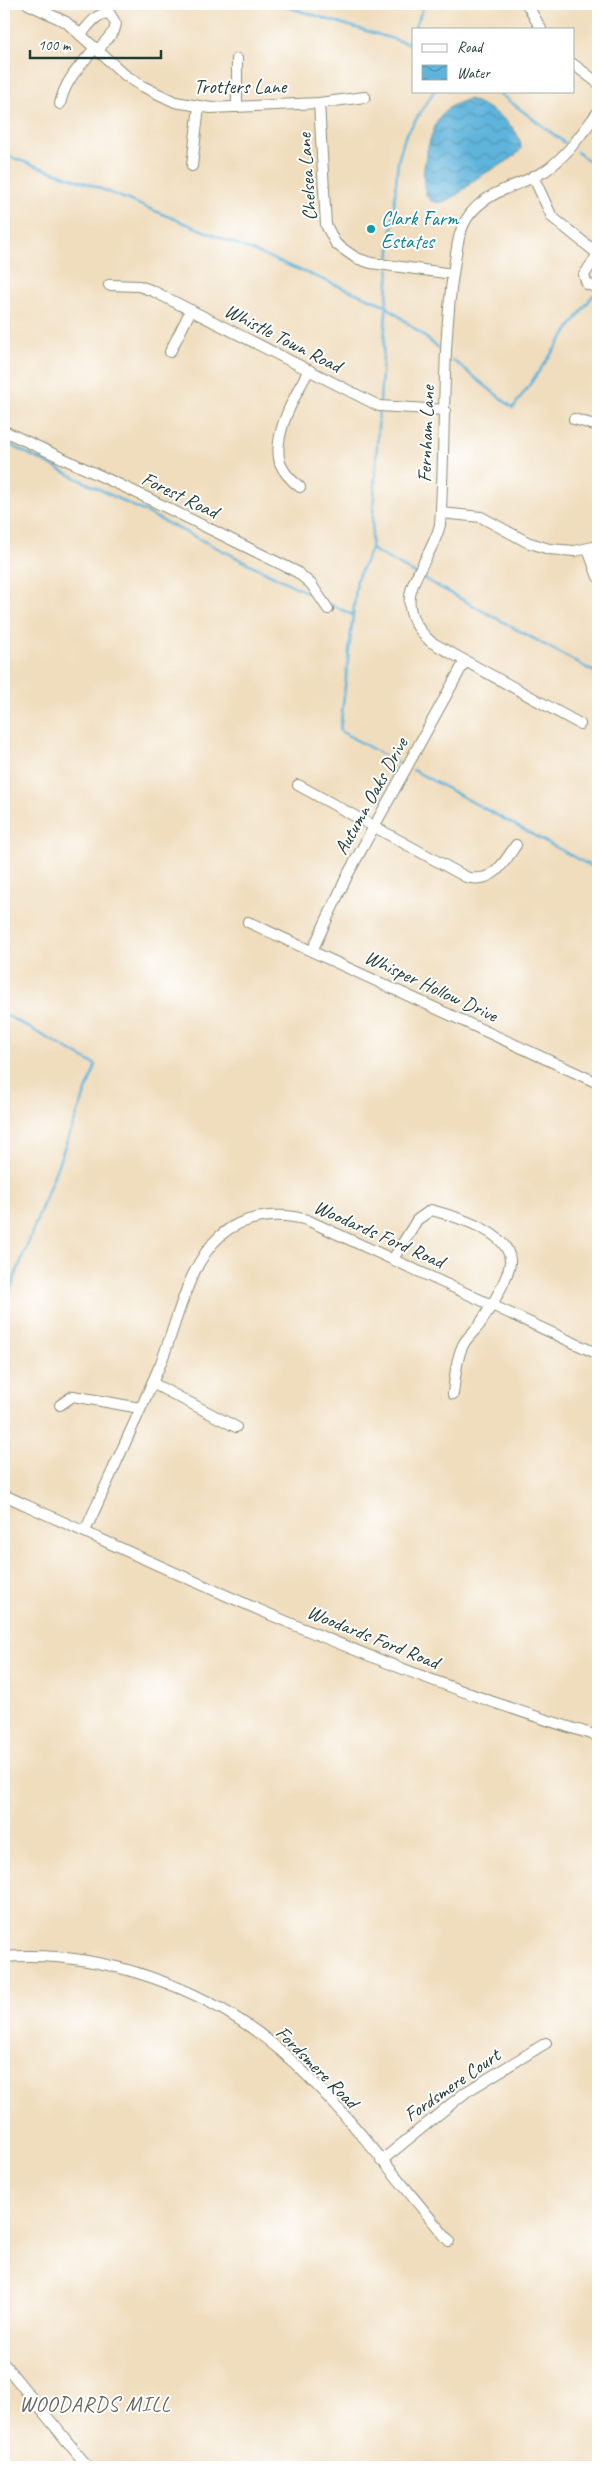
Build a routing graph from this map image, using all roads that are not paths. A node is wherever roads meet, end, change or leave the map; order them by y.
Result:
1 (28, 4) edge
2 (527, 4) edge
3 (540, 28) edge
4 (80, 35) junction
5 (96, 49) junction
6 (237, 59) dead end
7 (574, 65) edge
8 (598, 83) edge
9 (365, 97) dead end
10 (319, 102) junction
11 (60, 104) dead end
12 (199, 106) junction
13 (237, 107) junction
14 (598, 112) edge
15 (192, 166) dead end
16 (533, 176) junction
17 (598, 254) edge
18 (453, 274) junction
19 (110, 285) dead end
20 (598, 288) edge
21 (191, 310) junction
22 (170, 352) dead end
23 (309, 370) junction
24 (445, 410) junction
25 (574, 419) dead end
26 (598, 426) edge
27 (4, 431) edge
28 (300, 487) dead end
29 (441, 513) junction
30 (593, 547) edge
31 (598, 577) edge
32 (328, 608) dead end
33 (465, 661) junction
34 (580, 724) dead end
35 (298, 785) dead end
36 (374, 827) junction
37 (516, 845) dead end
38 (248, 922) dead end
39 (312, 951) junction
40 (598, 1083) edge
41 (393, 1259) junction
42 (492, 1305) junction
43 (598, 1354) edge
44 (152, 1383) junction
45 (452, 1394) dead end
46 (60, 1404) dead end
47 (140, 1408) junction
48 (236, 1427) dead end
49 (4, 1495) edge
50 (85, 1531) junction
51 (598, 1736) edge
52 (4, 1957) edge
53 (546, 2043) dead end
54 (381, 2161) junction
55 (449, 2241) dead end
56 (4, 2364) edge
57 (88, 2467) edge

1 - 4 street, Trotters Lane
2 - 3 street
4 - 5 street, Trotters Lane
4 - 5 street
5 - 11 street
5 - 12 street, Trotters Lane
6 - 13 street
7 - 8 street
9 - 10 street, Trotters Lane
10 - 13 street, Trotters Lane
10 - 18 street, Chelsea Lane
12 - 13 street, Trotters Lane
12 - 15 street
14 - 16 street, Fernham Lane
16 - 17 street
16 - 18 street, Fernham Lane
17 - 20 street
18 - 24 street, Fernham Lane
19 - 21 street, Whistle Town Road
21 - 22 street
21 - 23 street, Whistle Town Road
23 - 24 street, Whistle Town Road
23 - 28 street
24 - 29 street, Fernham Lane
25 - 26 street
27 - 32 street, Forest Road
29 - 30 street
29 - 33 street, Fernham Lane
30 - 31 street
33 - 34 street, Fernham Lane
33 - 36 street, Autumn Oaks Drive
35 - 36 street
36 - 37 street
36 - 39 street, Autumn Oaks Drive
38 - 39 street, Whisper Hollow Drive
39 - 40 street, Whisper Hollow Drive
41 - 42 street, Woodards Ford Road
41 - 42 street
41 - 44 street, Woodards Ford Road
42 - 43 street, Woodards Ford Road
42 - 45 street
44 - 47 street, Woodards Ford Road
44 - 48 street
46 - 47 street
47 - 50 street, Woodards Ford Road
49 - 50 street, Woodards Ford Road
50 - 51 street, Woodards Ford Road
52 - 54 street, Fordsmere Road
53 - 54 street, Fordsmere Court
54 - 55 street, Fordsmere Road
56 - 57 street

